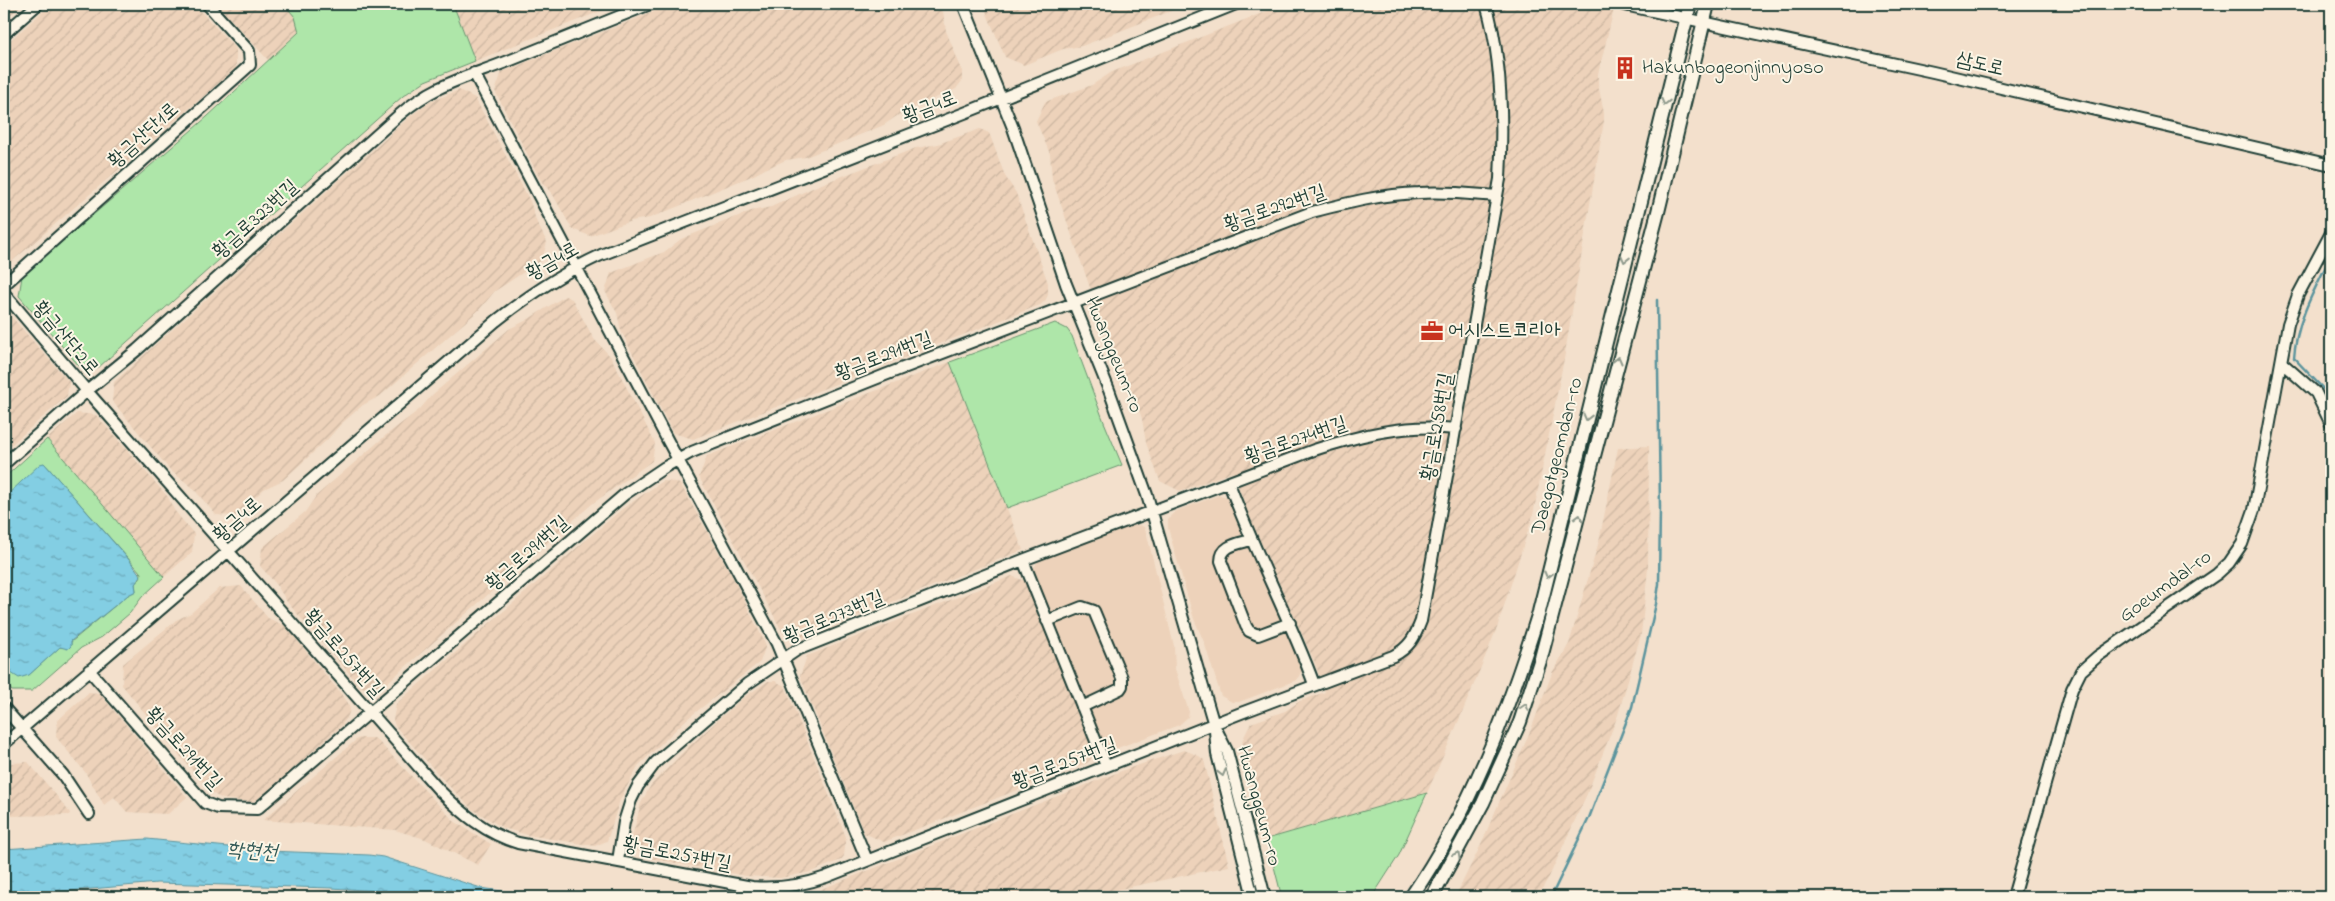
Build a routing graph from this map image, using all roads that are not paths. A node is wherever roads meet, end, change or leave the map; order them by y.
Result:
1 (38, 4) edge
2 (207, 4) edge
3 (650, 4) edge
4 (963, 4) edge
5 (1236, 4) edge
6 (1620, 4) edge
7 (1690, 4) edge
8 (1708, 4) edge
9 (1489, 7) edge
10 (1686, 19) junction
11 (1703, 23) junction
12 (4, 34) edge
13 (474, 73) junction
14 (1000, 98) junction
15 (2331, 165) edge
16 (1497, 196) junction
17 (2331, 233) edge
18 (577, 266) junction
19 (4, 285) edge
20 (4, 293) edge
21 (1073, 303) junction
22 (2280, 362) junction
23 (87, 390) junction
24 (2331, 424) edge
25 (1456, 429) junction
26 (677, 459) junction
27 (4, 464) edge
28 (1229, 483) junction
29 (1153, 511) junction
30 (1251, 540) junction
31 (229, 551) junction
32 (1023, 560) junction
33 (1048, 621) junction
34 (1290, 623) junction
35 (784, 658) junction
36 (89, 670) junction
37 (1314, 684) junction
38 (1082, 707) junction
39 (4, 708) edge
40 (371, 713) junction
41 (1214, 725) junction
42 (21, 728) junction
43 (4, 744) edge
44 (1106, 766) junction
45 (89, 814) dead end
46 (867, 860) junction
47 (618, 861) junction
48 (1253, 897) edge
49 (1265, 897) edge
50 (1411, 897) edge
51 (1432, 897) edge
52 (2013, 897) edge

1 - 12 street
2 - 19 street, 황금산단1로
3 - 13 street, 황금로323번길
4 - 14 street, Hwanggeum-ro
5 - 14 street, 황금4로
6 - 10 street, 삼도로
7 - 10 main road, Daegotgeomdan-ro
8 - 11 main road, Daegotgeomdan-ro
9 - 16 street, 황금로258번길
10 - 11 street, 삼도로
10 -> 50 main road, Daegotgeomdan-ro
11 - 15 street, 삼도로
51 -> 11 main road, Daegotgeomdan-ro
13 - 18 street
13 - 23 street, 황금로323번길
14 - 18 street, 황금4로
14 - 21 street, Hwanggeum-ro
16 - 21 street, 황금로292번길
16 - 25 street, 황금로258번길
17 - 22 street, Goeumdal-ro
18 - 26 street
18 - 31 street, 황금4로
20 - 23 street, 황금산단2로
21 - 26 street, 황금로291번길
21 - 29 street, Hwanggeum-ro
22 - 24 street
22 - 52 street, Goeumdal-ro
23 - 27 street, 황금산단2로
23 - 31 street
25 - 28 street, 황금로274번길
25 - 37 street, 황금로258번길
26 - 35 street
26 - 40 street, 황금로291번길
28 - 29 street, 황금로274번길
28 - 30 street
29 - 32 street, 황금로273번길
29 - 41 street, Hwanggeum-ro
30 - 34 street
30 - 34 street
31 - 36 street, 황금4로
31 - 40 street, 황금로257번길
32 - 33 street
32 - 35 street, 황금로273번길
33 - 38 street
33 - 38 street
34 - 37 street
35 - 46 street
35 - 47 street, 황금로273번길
36 - 40 street, 황금로291번길
36 - 42 street, 황금4로
37 - 41 street, 황금로258번길
38 - 44 street
39 - 42 street
40 - 47 street, 황금로257번길
41 - 44 street, 황금로257번길
41 -> 48 street, Hwanggeum-ro
41 - 49 street, Hwanggeum-ro
42 - 43 street, 황금4로
42 - 45 street
44 - 46 street, 황금로257번길
46 - 47 street, 황금로257번길

